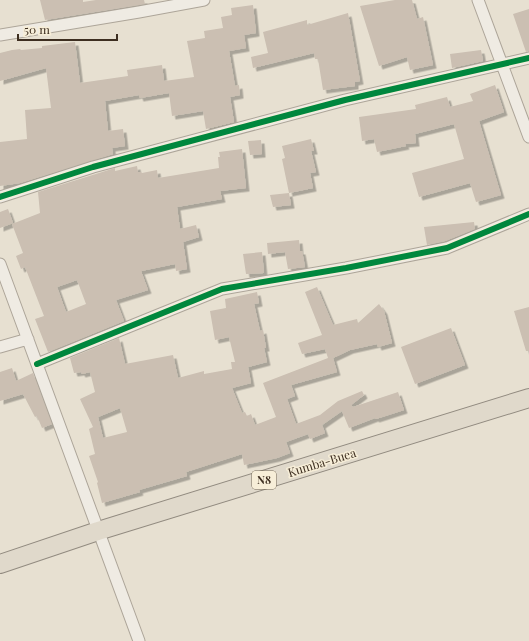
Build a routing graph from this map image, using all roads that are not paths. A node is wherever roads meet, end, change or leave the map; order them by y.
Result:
1 (204, 0) edge
2 (478, 0) edge
3 (0, 35) edge
4 (529, 58) edge
5 (502, 65) junction
6 (529, 138) edge
7 (0, 197) edge
8 (529, 214) edge
9 (0, 264) edge
10 (28, 339) junction
11 (0, 347) edge
12 (37, 364) junction
13 (529, 398) edge
14 (98, 531) junction
15 (0, 564) edge
16 (139, 641) edge

1 - 3 street
2 - 5 street
4 - 5 street
5 - 6 street
5 - 7 street
8 - 12 street
9 - 10 street
10 - 11 street
10 - 12 street
12 - 14 street
13 - 14 highway, Kumba-Buea / N8
14 - 15 highway, Kumba-Buea / N8
14 - 16 street

